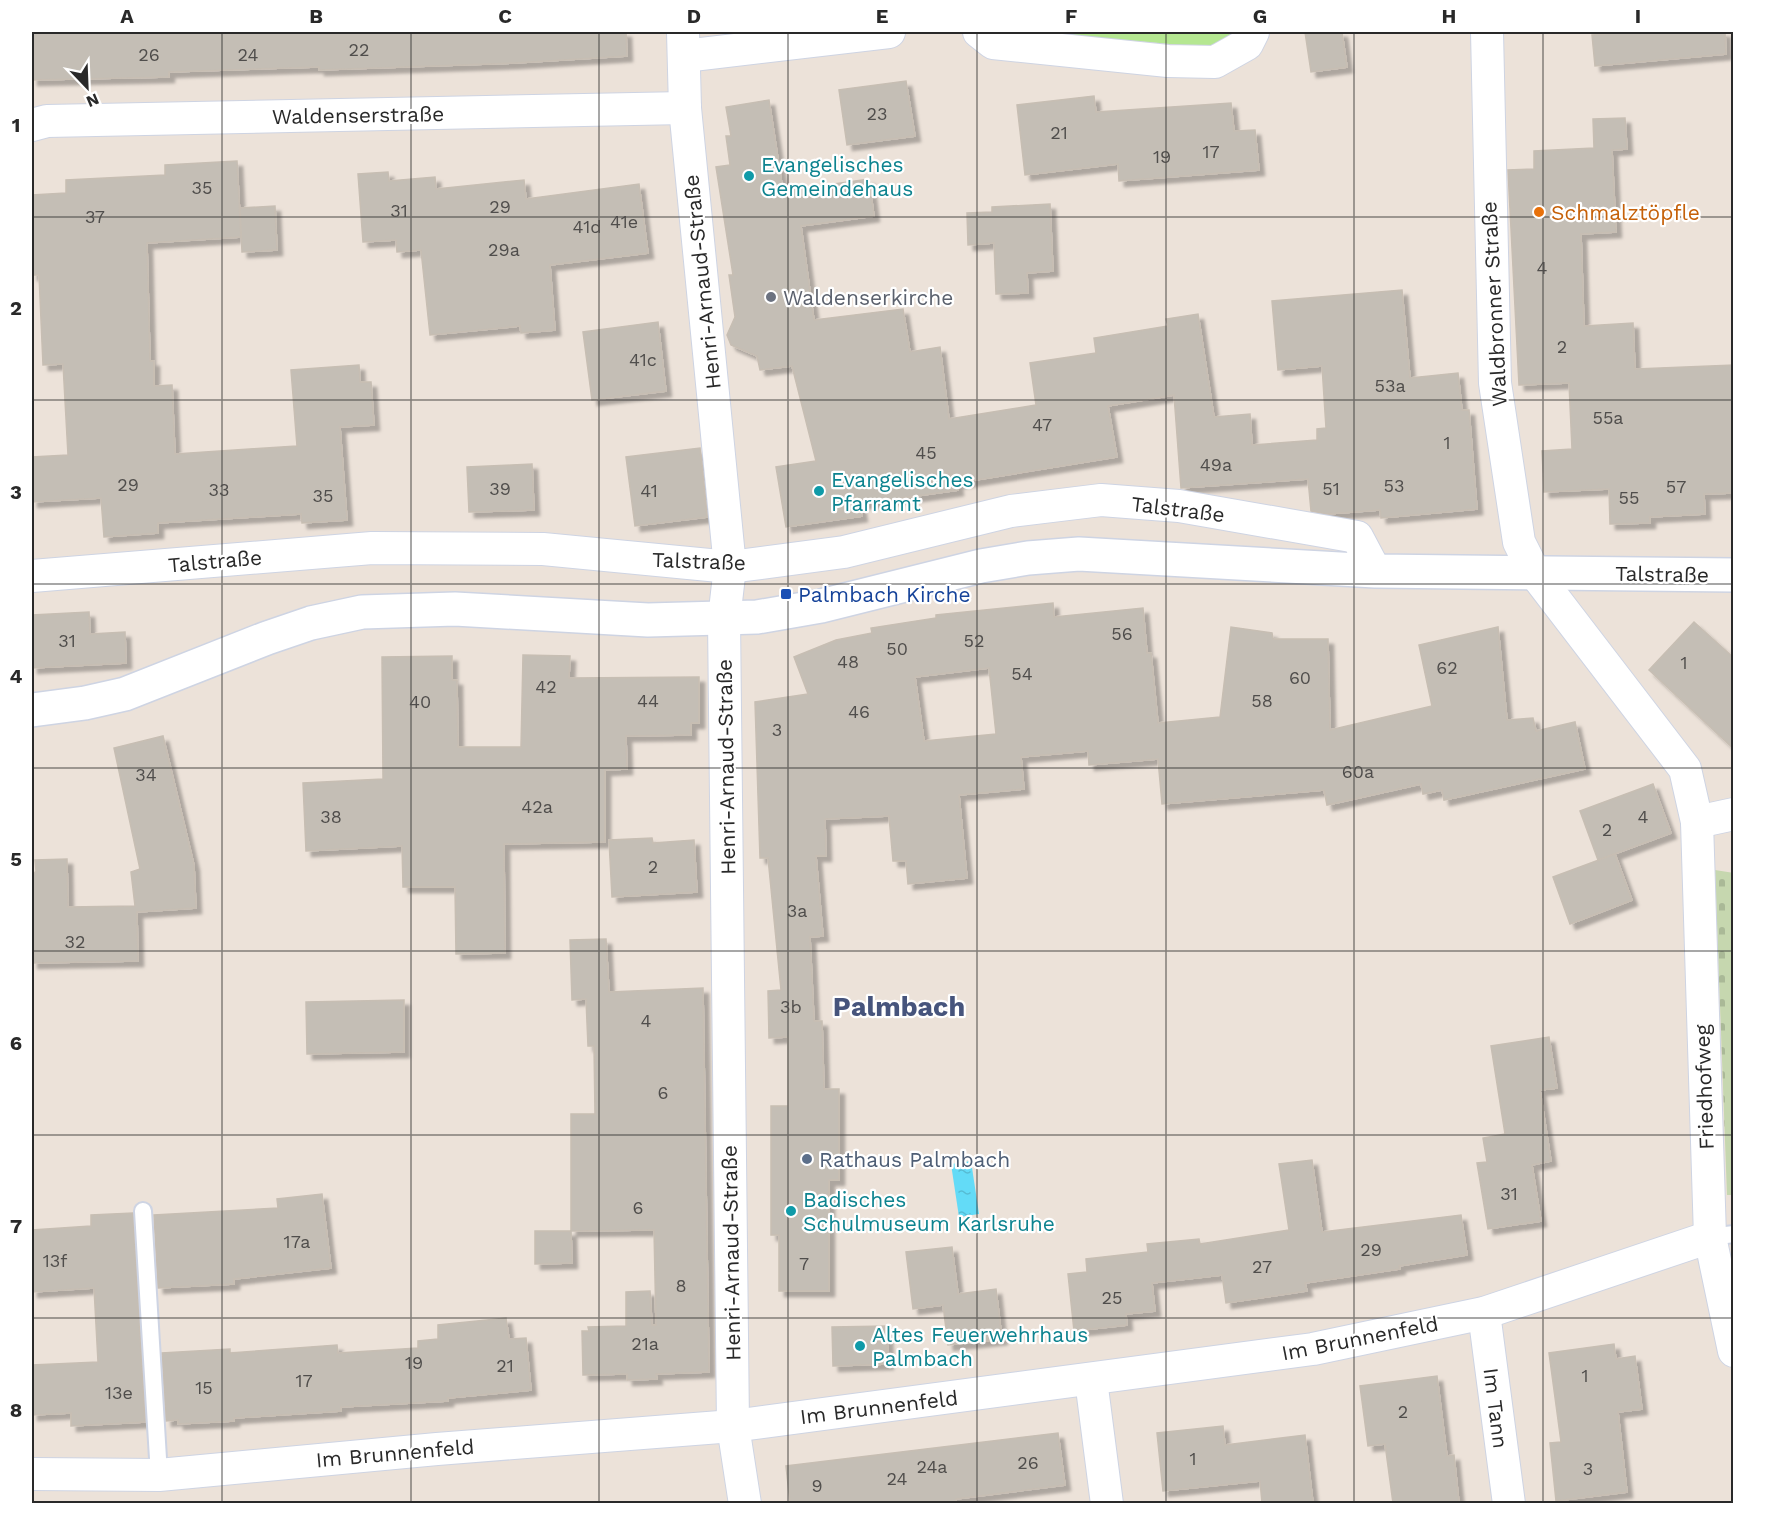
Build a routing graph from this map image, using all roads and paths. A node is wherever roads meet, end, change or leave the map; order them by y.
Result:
1 (889, 32) edge
2 (979, 32) edge
3 (1253, 32) edge
4 (1487, 32) edge
5 (683, 44) edge
6 (684, 108) junction
7 (32, 125) edge
8 (730, 567) junction
9 (1375, 571) junction
10 (1534, 572) junction
11 (1734, 575) edge
12 (32, 576) edge
13 (724, 619) junction
14 (32, 710) edge
15 (1734, 814) edge
16 (1698, 822) junction
17 (143, 1211) dead end
18 (1722, 1235) edge
19 (1484, 1313) junction
20 (1734, 1351) edge
21 (1091, 1380) junction
22 (733, 1426) junction
23 (32, 1474) edge
24 (159, 1475) junction
25 (745, 1503) edge
26 (1107, 1503) edge
27 (1509, 1503) edge

1 - 5 street
2 - 3 street
4 - 10 street, Waldbronner Straße
5 - 6 street, Henri-Arnaud-Straße
6 - 7 street, Waldenserstraße
6 - 8 street, Henri-Arnaud-Straße
8 - 9 street, Talstraße
8 - 12 street, Talstraße
8 - 13 street, Henri-Arnaud-Straße
9 - 10 main road, Talstraße
9 - 13 main road, Talstraße
10 - 11 main road, Talstraße
10 - 16 street, Waldbronner Straße
13 - 14 main road, Talstraße
13 - 22 street, Henri-Arnaud-Straße
15 - 16 street
16 - 18 street, Friedhofweg
17 - 24 lane
18 - 19 street, Im Brunnenfeld
18 - 20 street, Friedhofweg
19 - 21 street, Im Brunnenfeld
19 - 27 street, Im Tann
21 - 22 street, Im Brunnenfeld
21 - 26 street
22 - 24 street, Im Brunnenfeld
22 - 25 street, Henri-Arnaud-Straße
23 - 24 street, Im Brunnenfeld

